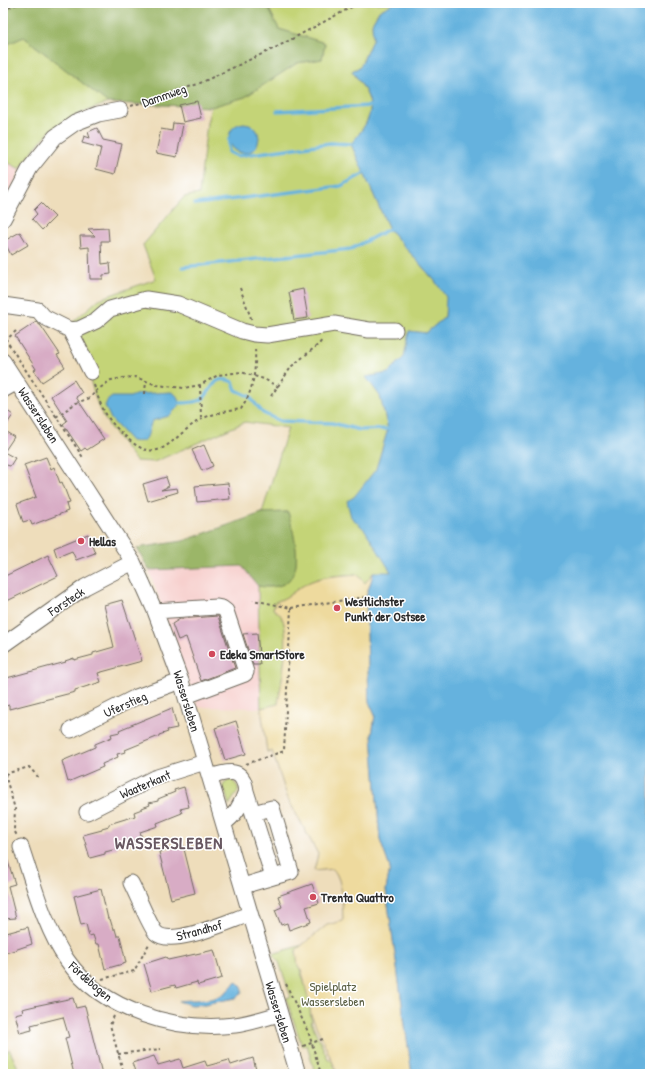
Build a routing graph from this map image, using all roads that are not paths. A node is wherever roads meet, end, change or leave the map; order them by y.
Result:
1 (120, 110) road end
2 (3, 219) edge
3 (3, 305) edge
4 (70, 330) junction
5 (396, 330) dead end
6 (3, 361) edge
7 (91, 372) road end
8 (17, 382) junction
9 (3, 390) edge
10 (133, 562) junction
11 (155, 611) junction
12 (3, 645) edge
13 (181, 681) junction
14 (186, 696) junction
15 (71, 730) dead end
16 (205, 762) junction
17 (210, 777) junction
18 (246, 791) junction
19 (87, 812) dead end
20 (224, 823) junction
21 (21, 847) road end
22 (131, 883) dead end
23 (243, 886) junction
24 (250, 914) junction
25 (279, 1014) junction
26 (298, 1074) edge

1 - 2 street
3 - 4 street
4 - 5 street
4 - 7 street
6 - 8 street, Wassersleben
8 - 9 street
8 - 10 street, Wassersleben
10 - 11 street, Wassersleben
10 - 12 street, Forsteck
11 - 13 street, Wassersleben
11 - 14 street
13 - 14 street, Wassersleben
13 - 15 street, Uferstieg
14 - 16 street, Wassersleben
16 - 17 street, Wassersleben
16 - 19 street, Waaterkant
17 - 18 street
17 - 20 street, Wassersleben
18 - 20 street
18 - 23 street
20 - 23 street, Wassersleben
21 - 25 street, Fördebogen
22 - 24 street, Strandhof
23 - 24 street, Wassersleben
24 - 25 street, Wassersleben
25 - 26 street, Wassersleben

